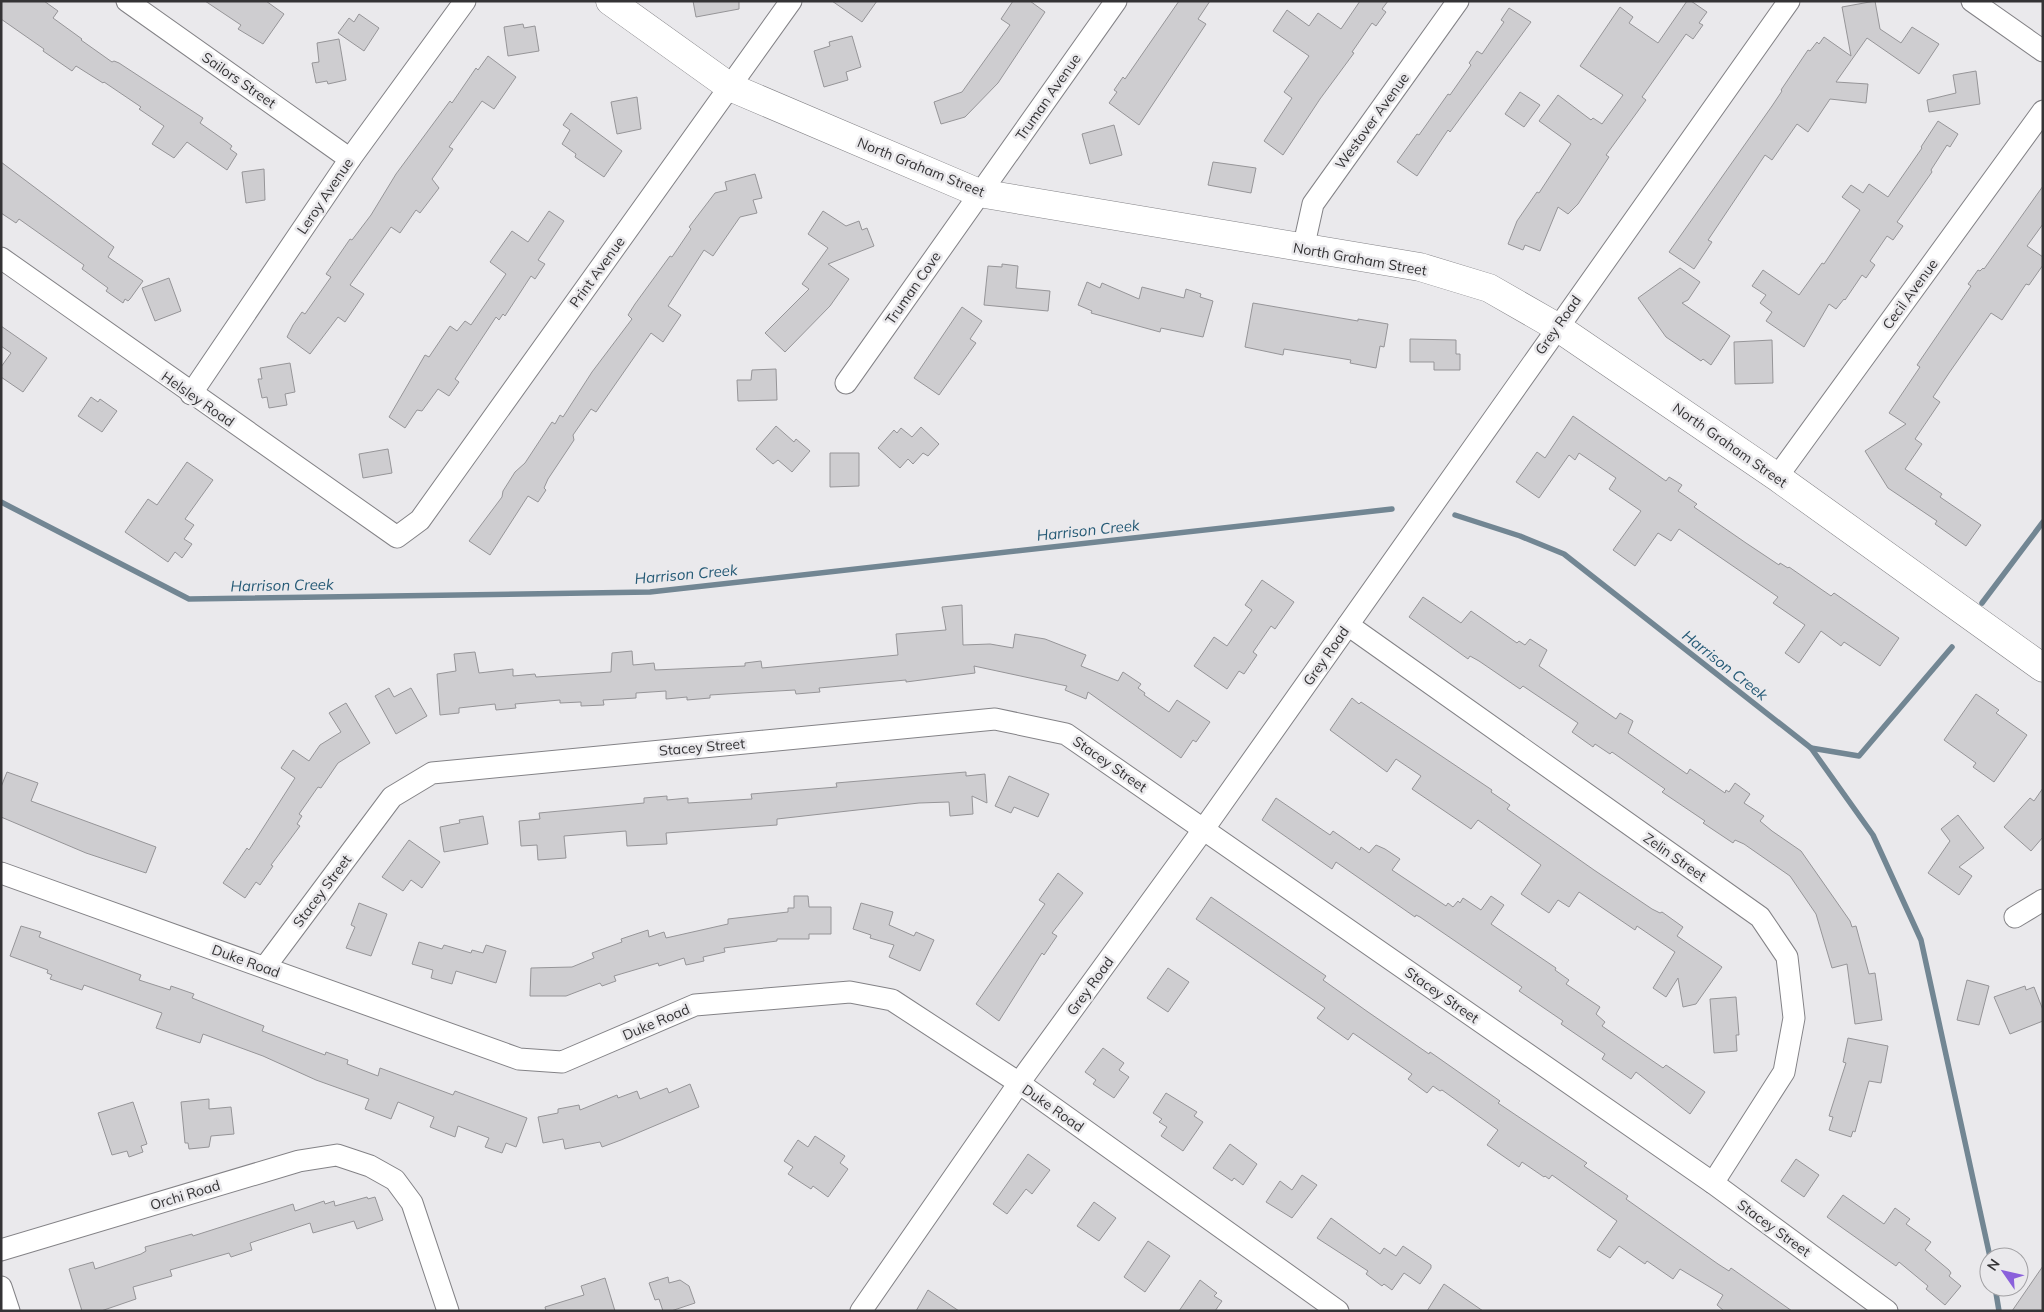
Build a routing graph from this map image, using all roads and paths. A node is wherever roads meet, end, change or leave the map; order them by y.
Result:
1 (127, 1) edge
2 (464, 1) edge
3 (610, 1) edge
4 (791, 1) edge
5 (1116, 1) edge
6 (1458, 1) edge
7 (1789, 1) edge
8 (1972, 1) edge
9 (2043, 52) edge
10 (730, 87) junction
11 (2043, 111) edge
12 (350, 159) junction
13 (979, 193) junction
14 (1303, 249) junction
15 (1, 258) edge
16 (1557, 327) junction
17 (846, 383) dead end
18 (192, 394) junction
19 (1776, 477) junction
20 (397, 537) joint
21 (1348, 625) junction
22 (2043, 668) edge
23 (1204, 830) junction
24 (1, 873) edge
25 (2043, 900) edge
26 (2015, 916) dead end
27 (265, 967) junction
28 (1019, 1083) junction
29 (1713, 1183) junction
30 (1, 1250) edge
31 (1, 1287) edge
32 (9, 1311) edge
33 (448, 1311) edge
34 (860, 1311) edge
35 (1338, 1311) edge
36 (1887, 1311) edge

1 - 12 street, Sailors Street
2 - 12 street, Leroy Avenue
3 - 10 main road, North Graham Street
4 - 10 street, Print Avenue
5 - 13 street, Truman Avenue
6 - 14 street, Westover Avenue
7 - 16 street, Grey Road
8 - 9 street
10 - 13 main road, North Graham Street
10 - 20 street, Print Avenue
11 - 19 street, Cecil Avenue
12 - 18 street, Leroy Avenue
13 - 14 main road, North Graham Street
13 - 17 street, Truman Cove
14 - 16 main road, North Graham Street
15 - 18 street, Helsley Road
16 - 19 main road, North Graham Street
16 - 21 street, Grey Road
18 - 20 street, Helsley Road
19 - 22 main road, North Graham Street
21 - 23 street, Grey Road
21 - 29 street, Zelin Street
23 - 27 street, Stacey Street
23 - 28 street, Grey Road
23 - 29 street, Stacey Street
24 - 27 street, Duke Road
25 - 26 street
27 - 28 street, Duke Road
28 - 34 street, Grey Road
28 - 35 street, Duke Road
29 - 36 street, Stacey Street
30 - 33 street, Orchi Road
31 - 32 street

